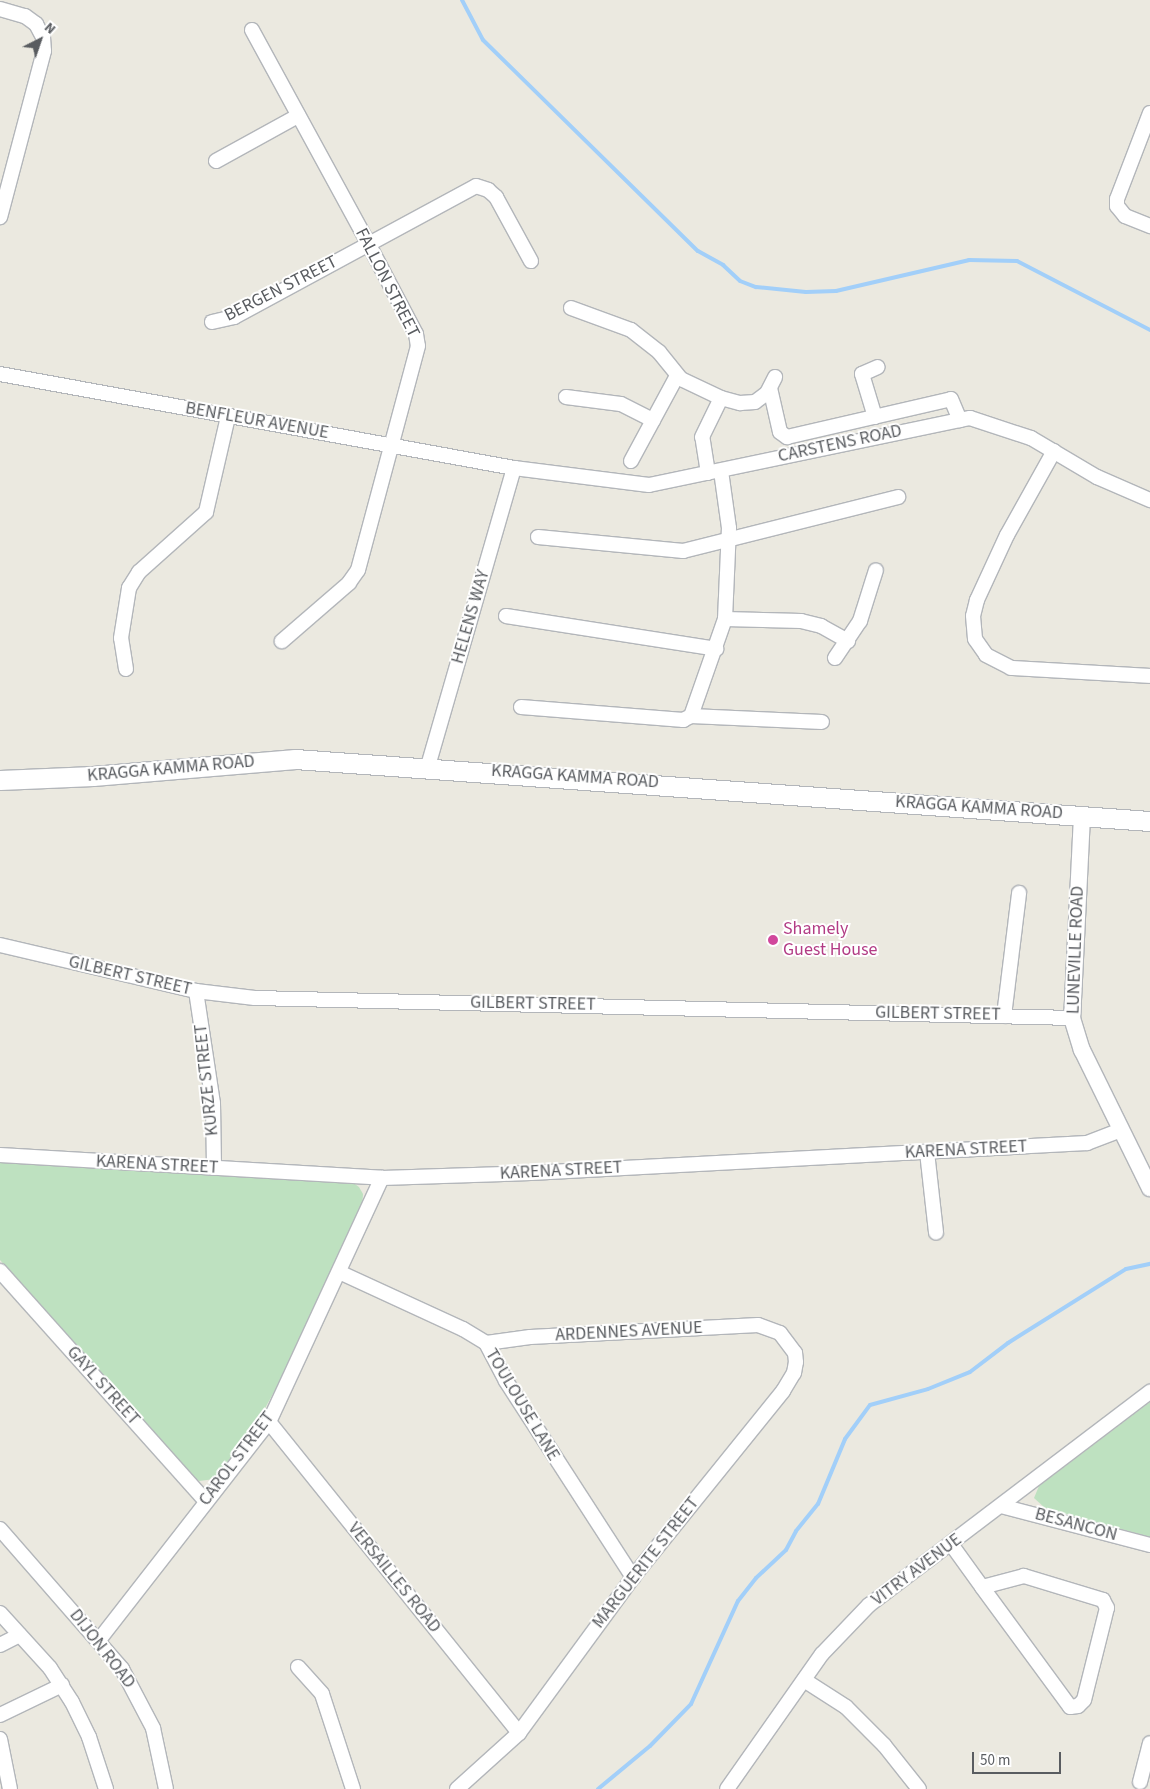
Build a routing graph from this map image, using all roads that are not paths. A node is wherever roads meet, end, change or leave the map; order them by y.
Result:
1 (0, 9) edge
2 (252, 30) dead end
3 (1150, 113) edge
4 (298, 116) junction
5 (216, 161) dead end
6 (0, 217) edge
7 (1150, 226) edge
8 (368, 244) junction
9 (531, 261) dead end
10 (571, 308) dead end
11 (212, 322) dead end
12 (878, 367) dead end
13 (0, 374) edge
14 (677, 376) junction
15 (566, 398) dead end
16 (721, 398) junction
17 (228, 417) junction
18 (875, 417) junction
19 (653, 420) junction
20 (960, 420) junction
21 (391, 445) junction
22 (1054, 451) junction
23 (631, 461) dead end
24 (514, 468) junction
25 (714, 472) junction
26 (898, 497) dead end
27 (1150, 500) edge
28 (538, 537) dead end
29 (728, 538) junction
30 (876, 570) dead end
31 (506, 616) dead end
32 (725, 619) junction
33 (282, 641) dead end
34 (848, 641) junction
35 (716, 649) junction
36 (835, 658) dead end
37 (126, 669) dead end
38 (1150, 676) edge
39 (522, 707) dead end
40 (691, 716) junction
41 (822, 722) dead end
42 (428, 766) junction
43 (0, 780) edge
44 (1082, 816) junction
45 (1150, 821) edge
46 (1019, 893) dead end
47 (0, 945) edge
48 (196, 991) junction
49 (1004, 1016) junction
50 (1072, 1018) junction
51 (1121, 1130) junction
52 (927, 1152) junction
53 (0, 1155) edge
54 (214, 1168) junction
55 (382, 1178) junction
56 (1150, 1188) edge
57 (936, 1232) dead end
58 (0, 1271) edge
59 (339, 1272) junction
60 (773, 1328) joint
61 (486, 1344) junction
62 (1150, 1392) edge
63 (269, 1422) junction
64 (206, 1502) junction
65 (1001, 1506) junction
66 (0, 1529) edge
67 (951, 1544) junction
68 (1150, 1545) edge
69 (633, 1577) junction
70 (982, 1587) junction
71 (0, 1613) edge
72 (20, 1635) junction
73 (99, 1640) junction
74 (0, 1645) edge
75 (298, 1667) dead end
76 (804, 1680) junction
77 (62, 1685) junction
78 (0, 1715) edge
79 (519, 1733) junction
80 (0, 1739) edge
81 (1150, 1743) edge
82 (1140, 1782) dead end
83 (10, 1789) edge
84 (106, 1789) edge
85 (166, 1789) edge
86 (353, 1789) edge
87 (457, 1789) edge
88 (727, 1789) edge
89 (919, 1789) edge

1 - 6 street
2 - 4 street, FALLON STREET
3 - 7 street
4 - 5 street
4 - 8 street, FALLON STREET
8 - 9 street, BERGEN STREET
8 - 11 street, BERGEN STREET
8 - 21 street, FALLON STREET
10 - 14 street
12 - 18 street
13 - 17 street, BENFLEUR AVENUE
14 - 16 street
14 - 19 street
15 - 19 street
16 - 18 street
16 - 25 street
17 - 21 street, BENFLEUR AVENUE
17 - 37 street
18 - 20 street
19 - 23 street
20 - 22 street, CARSTENS ROAD
20 - 25 street, CARSTENS ROAD
21 - 24 street, BENFLEUR AVENUE
21 - 33 street, FALLON STREET
22 - 27 street, CARSTENS ROAD
22 - 38 street
24 - 25 street, CARSTENS ROAD
24 - 42 street, HELENS WAY
25 - 29 street
26 - 29 street
28 - 29 street
29 - 32 street
30 - 34 street
31 - 35 street
32 - 34 street
32 - 35 street
34 - 36 street
35 - 40 street
39 - 40 street
40 - 41 street
42 - 43 main road, KRAGGA KAMMA ROAD
42 - 44 main road, KRAGGA KAMMA ROAD
44 - 45 main road, KRAGGA KAMMA ROAD
44 - 50 street, LUNEVILLE ROAD
46 - 49 street
47 - 48 street, GILBERT STREET
48 - 49 street, GILBERT STREET
48 - 54 street, KURZE STREET
49 - 50 street, GILBERT STREET
50 - 51 street, LUNEVILLE ROAD
51 - 52 street, KARENA STREET
51 - 56 street, LUNEVILLE ROAD
52 - 55 street, KARENA STREET
52 - 57 street
53 - 54 street, KARENA STREET
54 - 55 street, KARENA STREET
55 - 59 street, CAROL STREET
58 - 64 street, GAYL STREET
59 - 61 street, TOULOUSE LANE
59 - 63 street, CAROL STREET
60 - 61 street, ARDENNES AVENUE
60 - 69 street, MARGUERITE STREET
61 - 69 street, TOULOUSE LANE
62 - 65 street, VITRY AVENUE
63 - 64 street, CAROL STREET
63 - 79 street, VERSAILLES ROAD
64 - 73 street, CAROL STREET
65 - 67 street, VITRY AVENUE
65 - 68 street, BESANCON
66 - 73 street, DIJON ROAD
67 - 70 street
67 - 76 street, VITRY AVENUE
69 - 79 street, MARGUERITE STREET
70 - 70 street
71 - 72 street
72 - 74 street
72 - 77 street
73 - 85 street, DIJON ROAD
75 - 86 street
76 - 88 street, VITRY AVENUE
76 - 89 street
77 - 78 street
77 - 84 street
79 - 87 street, MARGUERITE STREET
80 - 83 street
81 - 82 street

